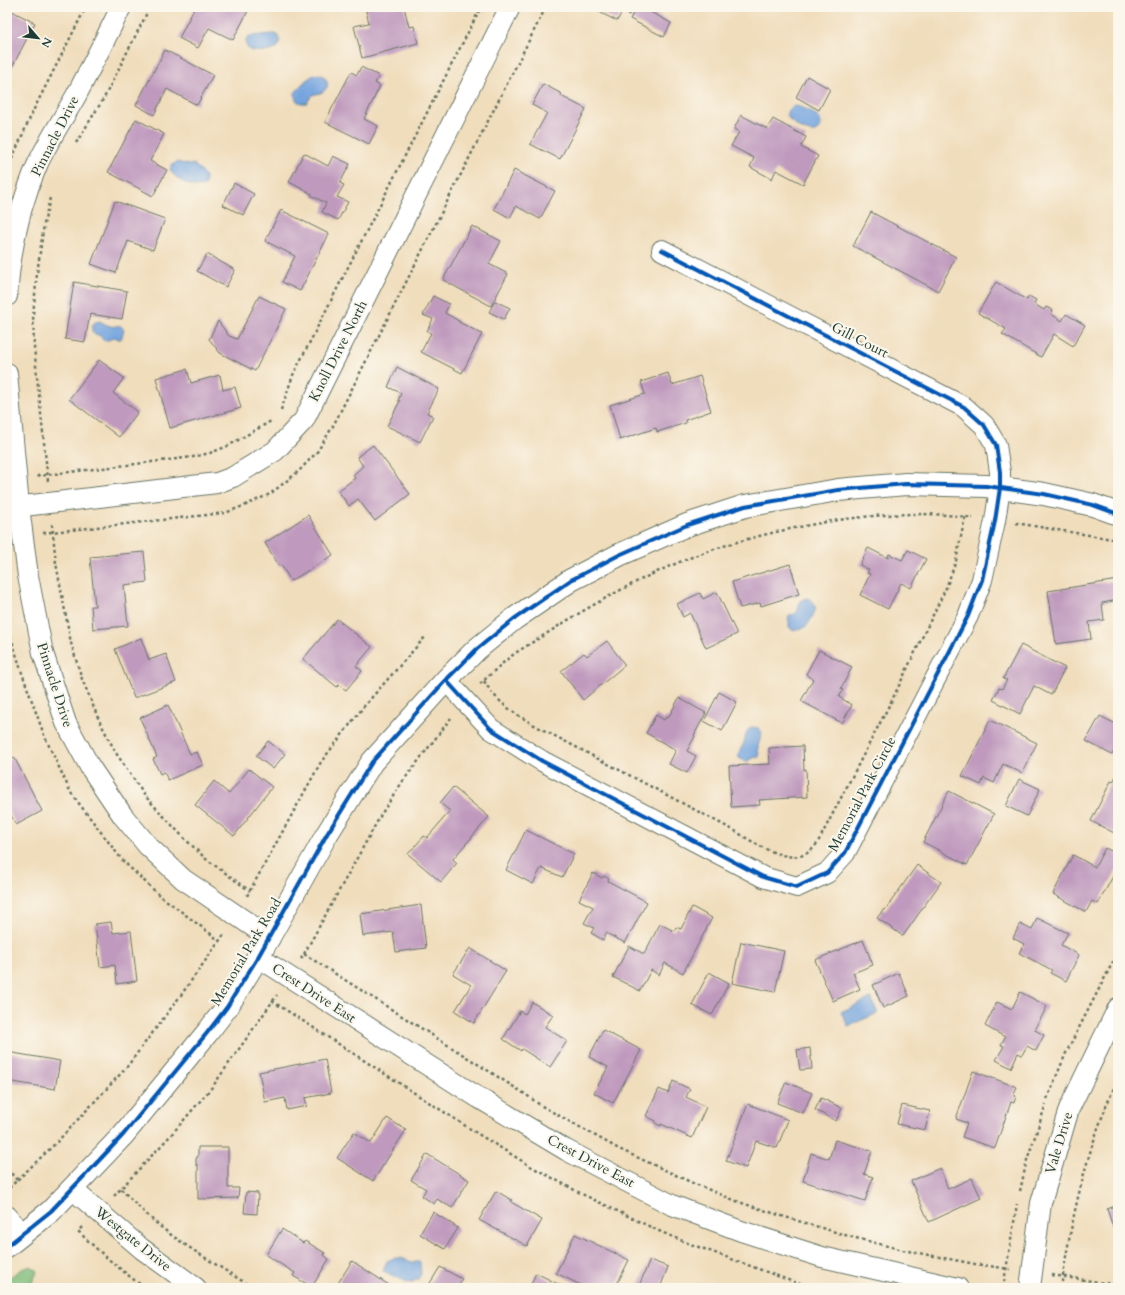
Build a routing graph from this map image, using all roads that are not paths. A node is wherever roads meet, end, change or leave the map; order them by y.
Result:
1 (121, 7) edge
2 (510, 7) edge
3 (662, 250) dead end
4 (7, 296) edge
5 (7, 373) edge
6 (993, 487) junction
7 (13, 508) edge
8 (1118, 514) edge
9 (446, 680) junction
10 (270, 938) junction
11 (258, 957) junction
12 (1118, 1008) edge
13 (72, 1189) junction
14 (7, 1216) edge
15 (15, 1240) edge
16 (1031, 1280) edge
17 (196, 1288) edge
18 (958, 1288) edge

1 - 4 street, Pinnacle Drive
2 - 7 street, Knoll Drive North
3 - 6 street, Gill Court
5 - 7 street, Pinnacle Drive
6 - 8 street
6 - 9 street, Memorial Park Road
6 - 9 street, Memorial Park Circle
7 - 10 street, Pinnacle Drive
9 - 10 street, Memorial Park Road
10 - 11 street, Memorial Park Road
11 - 13 street, Memorial Park Road
11 - 18 street, Crest Drive East
12 - 16 street, Vale Drive
13 - 15 street, Memorial Park Road
13 - 17 street, Westgate Drive
14 - 15 street

